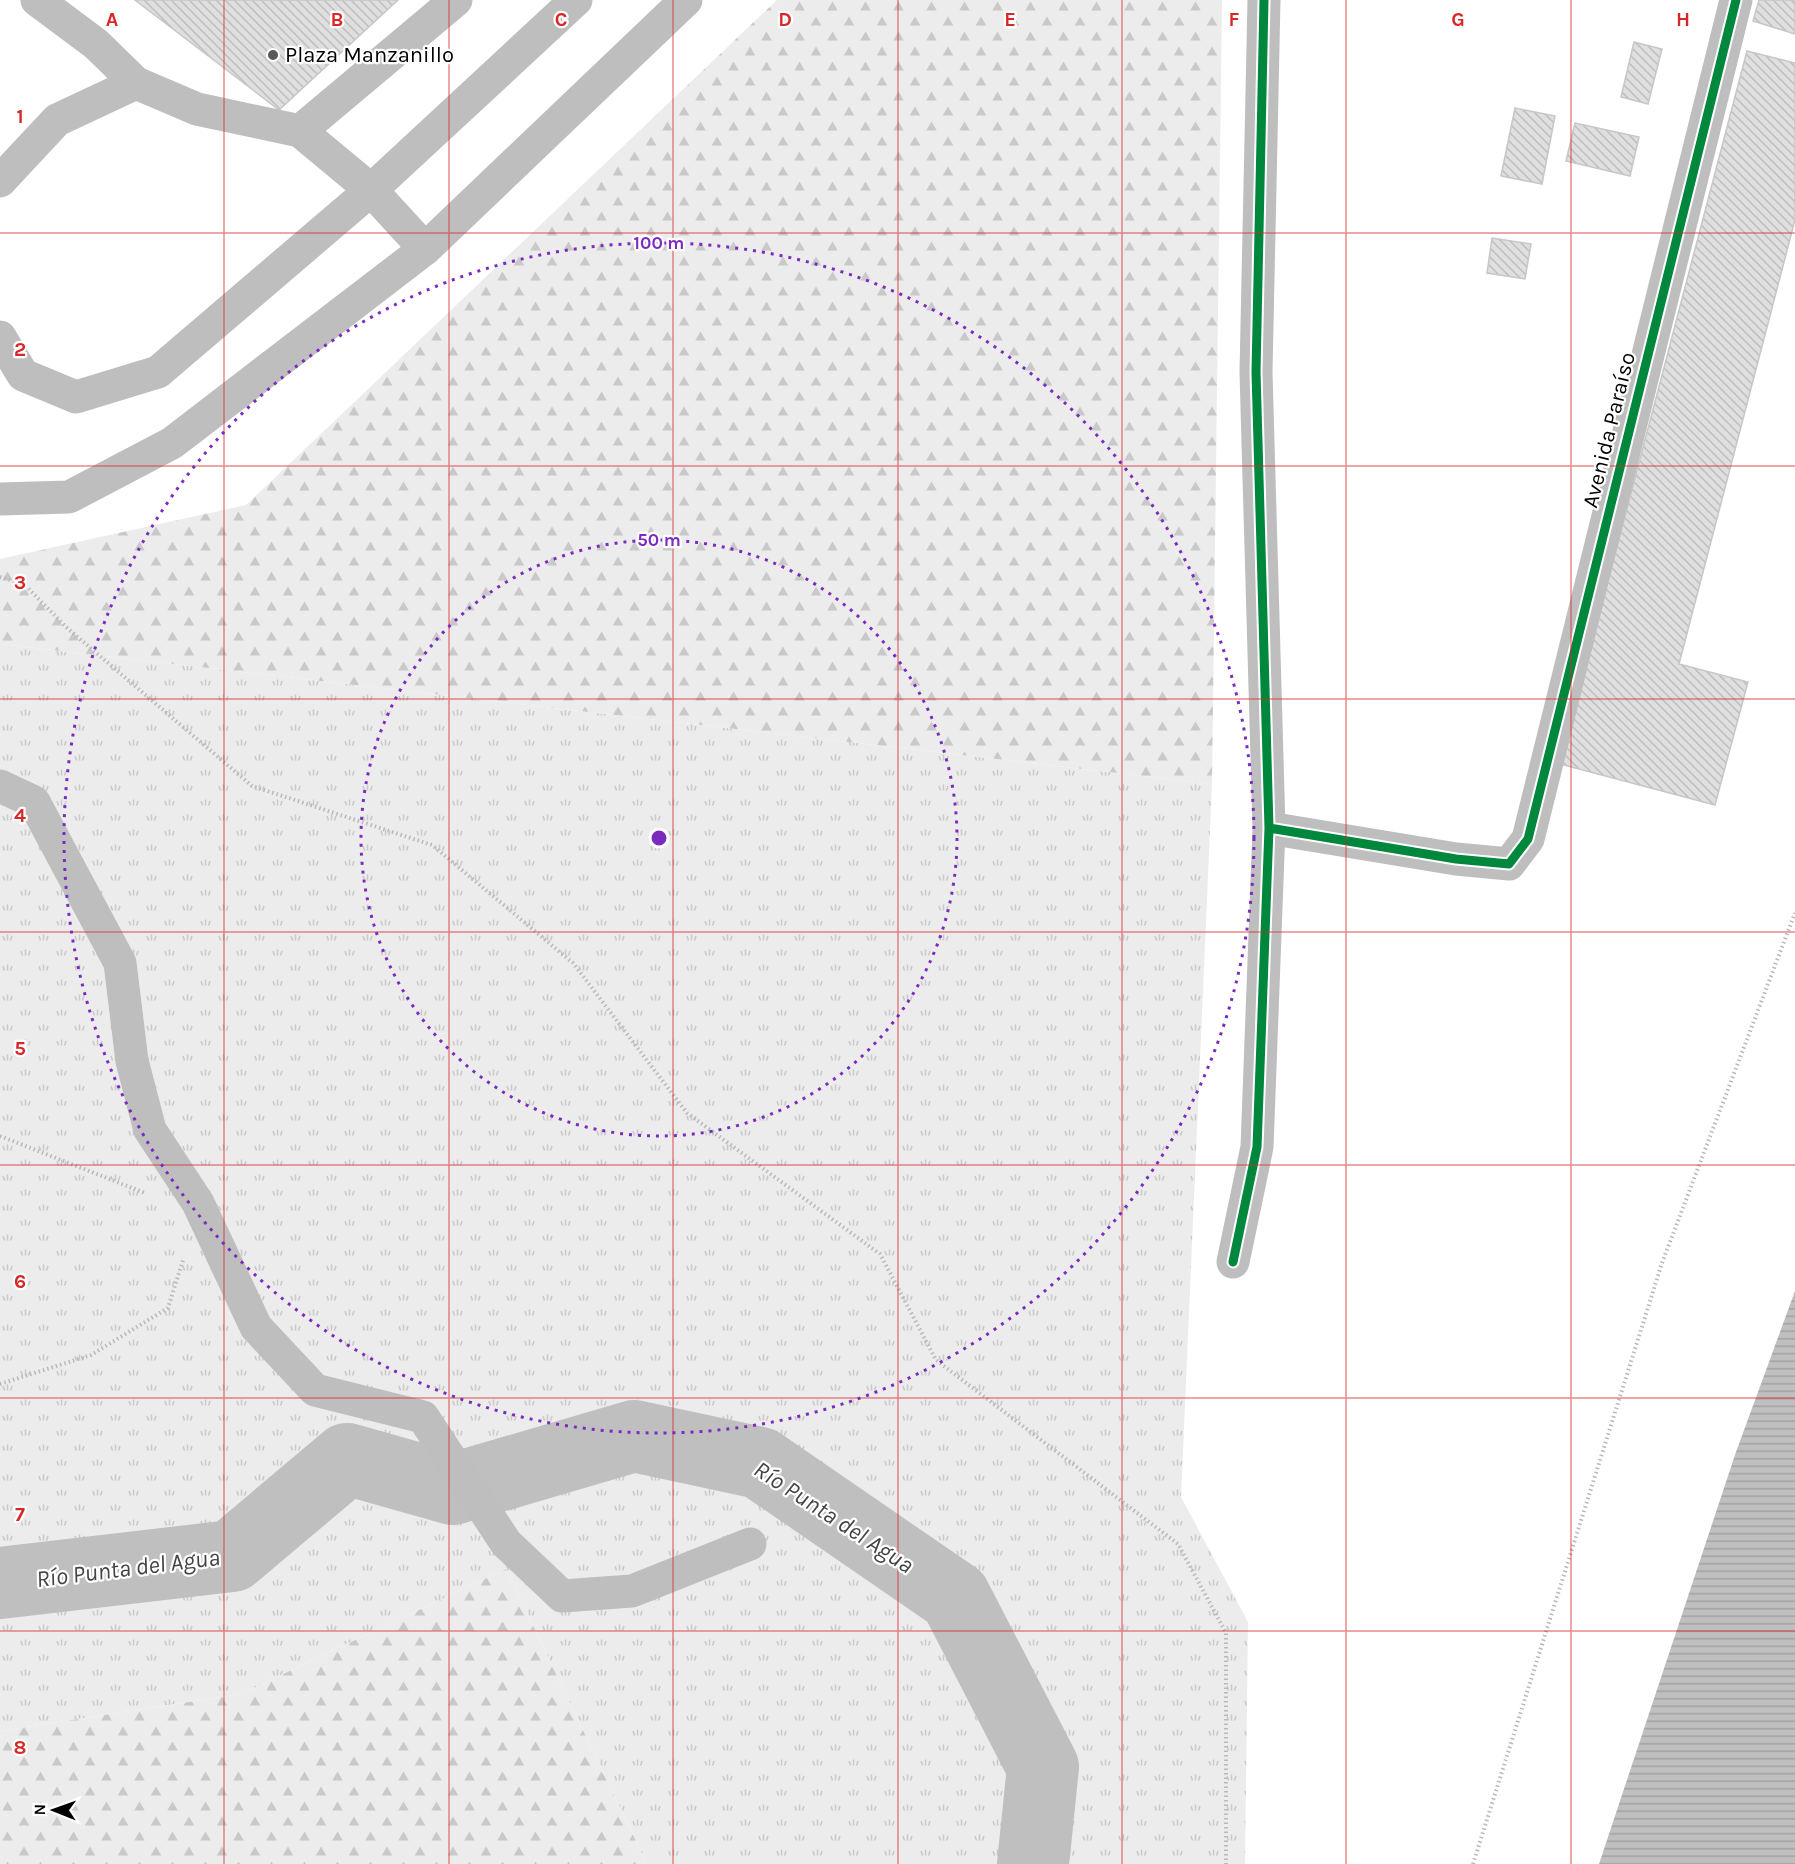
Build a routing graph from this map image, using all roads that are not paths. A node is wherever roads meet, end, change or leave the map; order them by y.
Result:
1 (37, 0) edge
2 (456, 0) edge
3 (576, 0) edge
4 (686, 0) edge
5 (1736, 0) edge
6 (1266, 2) edge
7 (136, 82) junction
8 (300, 131) junction
9 (0, 181) edge
10 (371, 190) junction
11 (425, 249) junction
12 (0, 337) edge
13 (0, 499) edge
14 (0, 786) edge
15 (1269, 828) junction
16 (1233, 1262) dead end
17 (750, 1544) dead end

1 - 7 street
2 - 8 street
3 - 10 street
4 - 11 street
5 - 15 street, Avenida Paraíso
6 - 15 street
7 - 8 street
7 - 9 street
8 - 10 street
10 - 11 street
10 - 12 street
11 - 13 street
14 - 17 street
15 - 16 street

